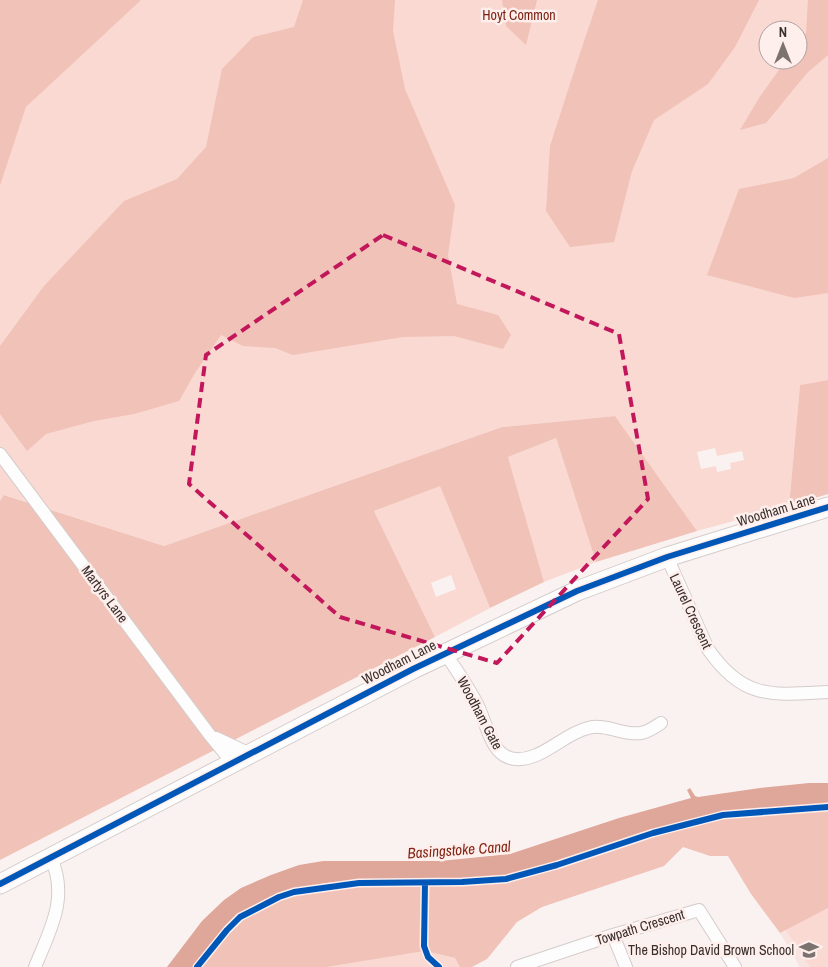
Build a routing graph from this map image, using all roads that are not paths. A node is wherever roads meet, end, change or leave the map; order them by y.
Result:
1 (0, 454) edge
2 (828, 507) edge
3 (667, 557) junction
4 (446, 653) junction
5 (828, 692) edge
6 (661, 723) dead end
7 (209, 734) junction
8 (240, 758) junction
9 (51, 858) junction
10 (0, 884) edge
11 (612, 935) junction
12 (35, 967) edge
13 (517, 967) edge
14 (626, 967) edge
15 (736, 967) edge

1 - 7 street, Martyrs Lane
2 - 3 main road, Woodham Lane
3 - 4 main road, Woodham Lane
3 - 5 street, Laurel Crescent
4 - 6 street, Woodham Gate
4 - 8 main road, Woodham Lane
7 - 8 street, Martyrs Lane
7 - 8 street, Martyrs Lane
8 - 9 main road, Woodham Lane
9 - 10 main road, Woodham Lane
9 - 12 street
11 - 13 street, Towpath Crescent
11 - 14 street
11 - 15 street, Towpath Crescent

